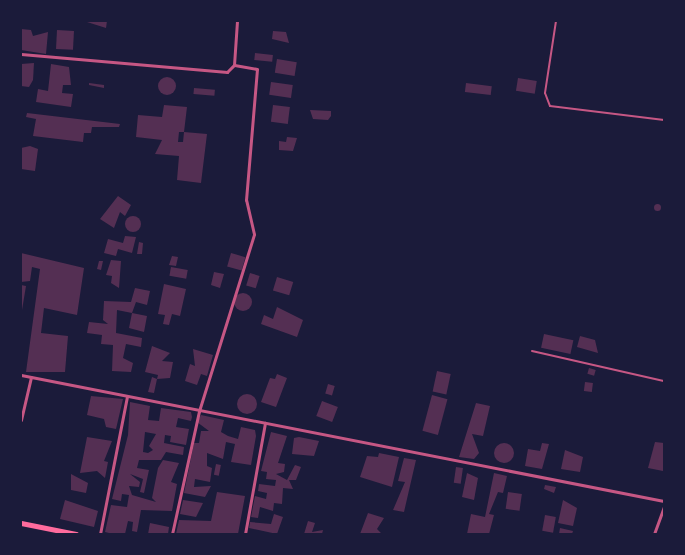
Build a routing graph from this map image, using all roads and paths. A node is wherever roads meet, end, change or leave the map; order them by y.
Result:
1 (237, 21) edge
2 (556, 21) edge
3 (21, 54) edge
4 (234, 65) junction
5 (664, 120) edge
6 (532, 351) dead end
7 (21, 375) edge
8 (31, 377) junction
9 (664, 381) edge
10 (128, 397) junction
11 (199, 411) junction
12 (21, 420) edge
13 (265, 424) junction
14 (664, 501) edge
15 (664, 507) edge
16 (21, 523) edge
17 (76, 534) edge
18 (100, 534) edge
19 (172, 534) edge
20 (244, 534) edge
21 (654, 534) edge

1 - 4 street
2 - 5 lane
3 - 4 street
4 - 11 street
6 - 9 lane
7 - 8 street
8 - 10 street
8 - 12 street
10 - 11 street
10 - 18 street
11 - 13 street
11 - 19 street
13 - 14 street
13 - 20 street
15 - 21 street
16 - 17 main road

